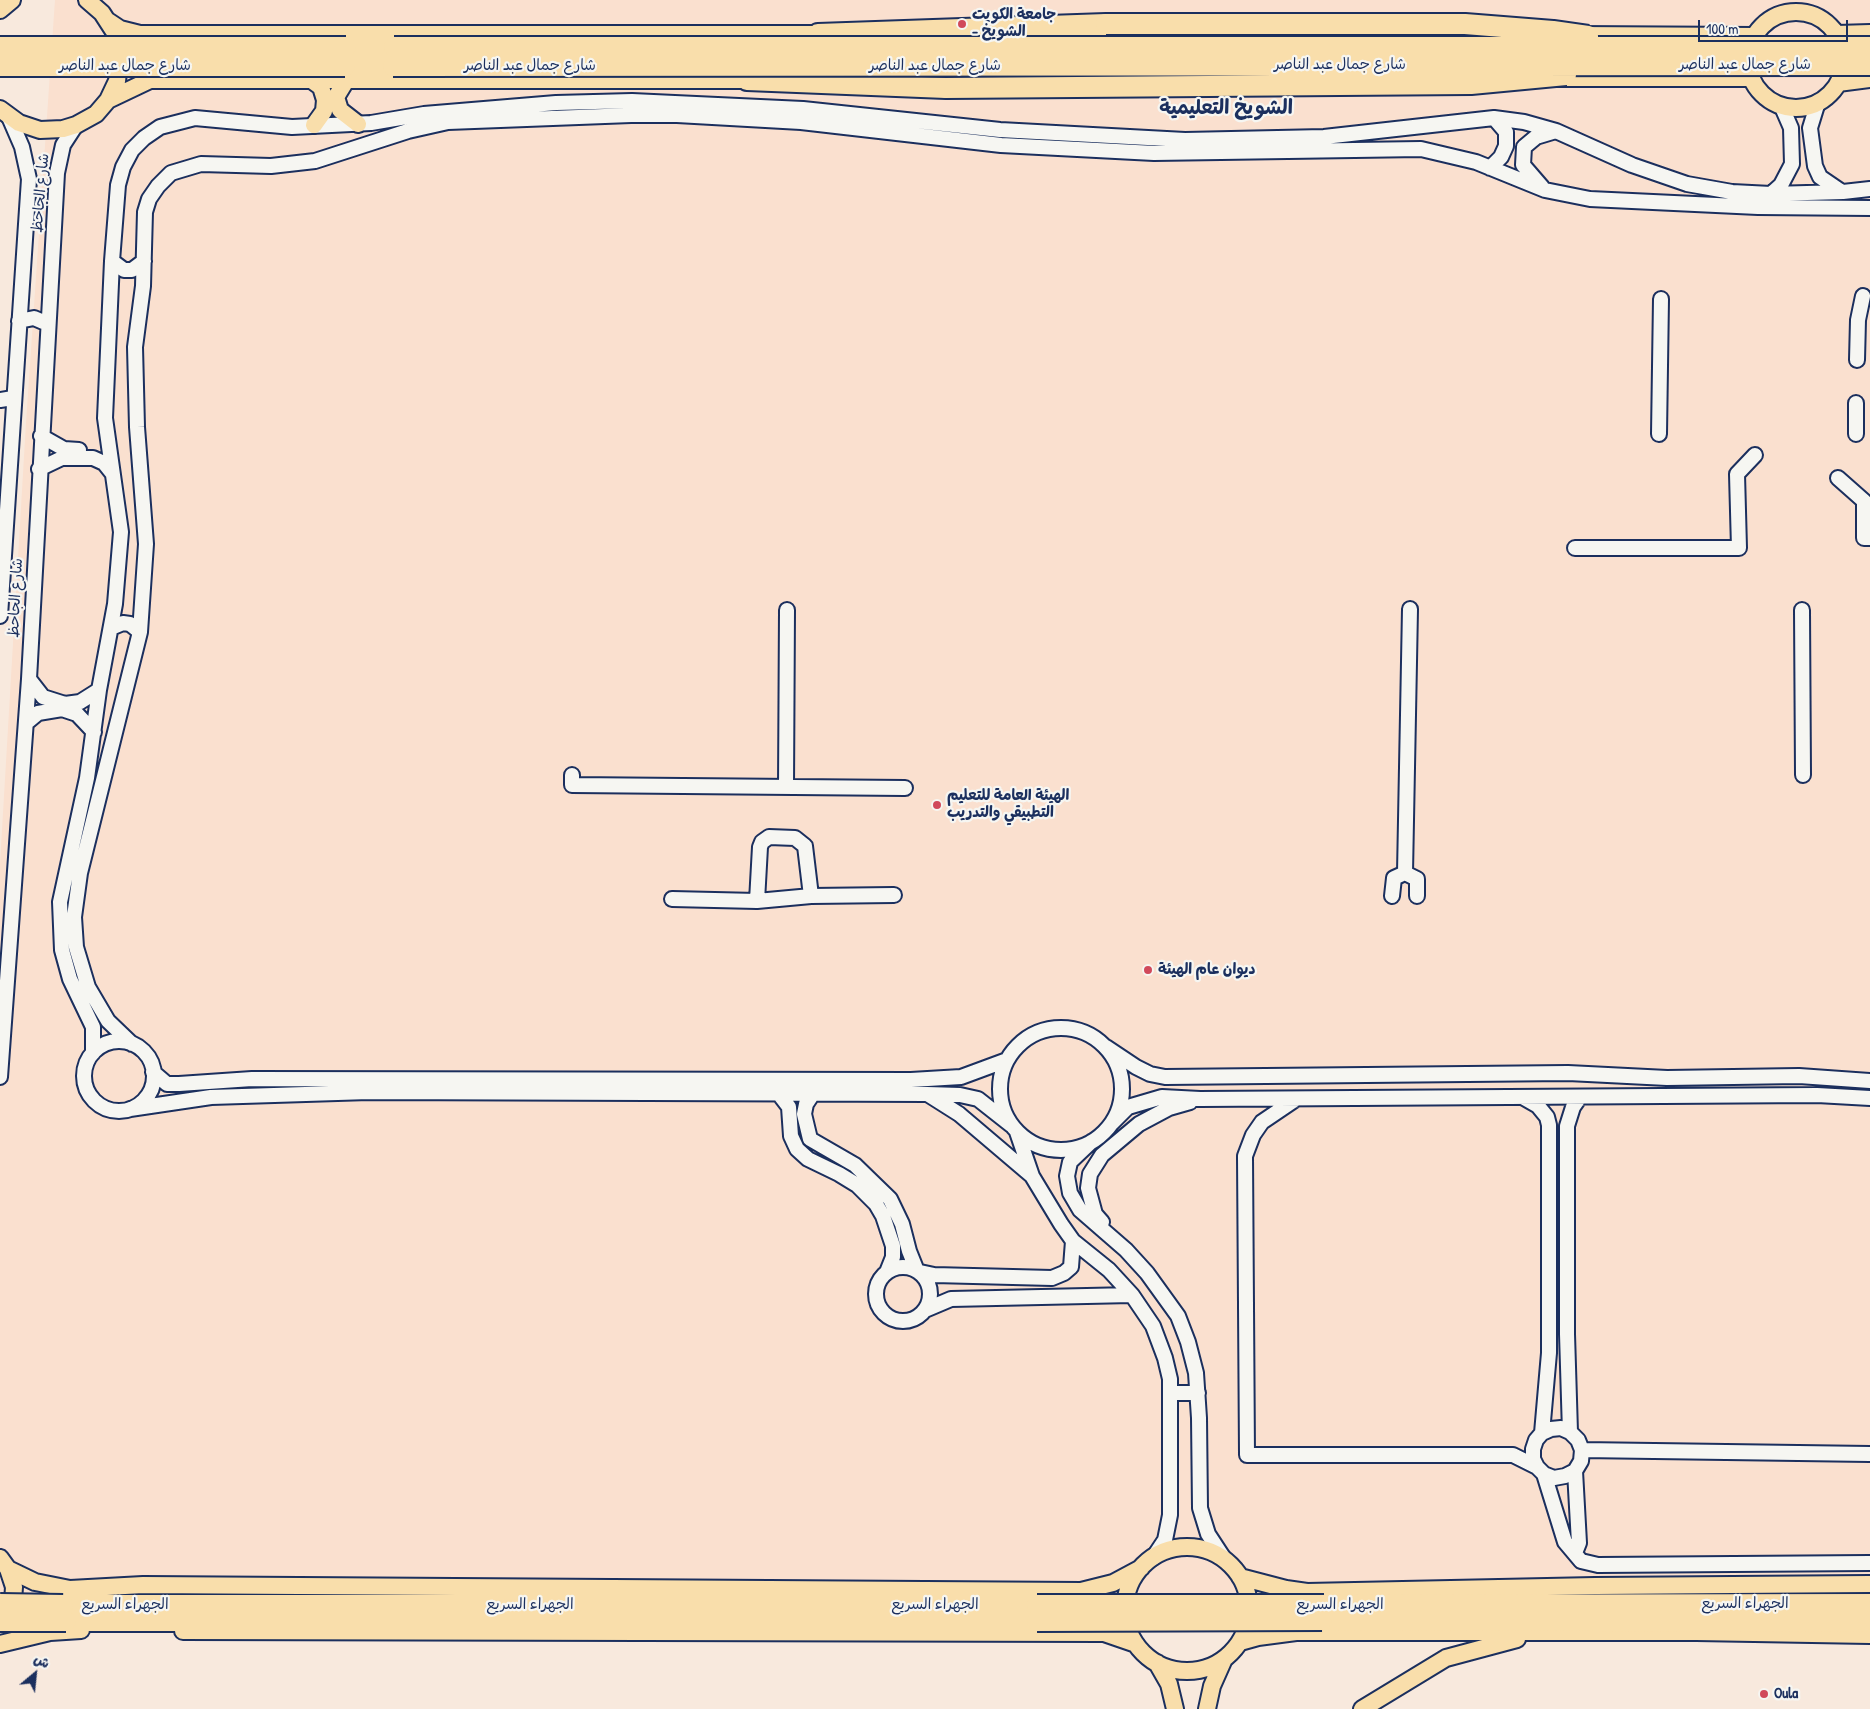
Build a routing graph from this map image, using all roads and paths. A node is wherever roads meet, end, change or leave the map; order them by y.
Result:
1 (12, 0) edge
2 (91, 2) edge
3 (0, 10) edge
4 (108, 21) junction
5 (1870, 33) edge
6 (818, 34) junction
7 (1836, 34) junction
8 (1754, 36) junction
9 (0, 47) edge
10 (1870, 47) edge
11 (1651, 55) junction
12 (1870, 65) edge
13 (0, 66) edge
14 (1751, 78) junction
15 (347, 79) junction
16 (1870, 79) edge
17 (310, 80) junction
18 (747, 80) junction
19 (1838, 83) junction
20 (108, 100) junction
21 (1818, 102) junction
22 (1781, 105) junction
23 (4, 113) edge
24 (819, 117) junction
25 (1494, 118) junction
26 (853, 121) junction
27 (358, 124) junction
28 (314, 125) junction
29 (76, 126) junction
30 (1556, 131) junction
31 (1490, 168) junction
32 (1870, 189) edge
33 (1545, 190) junction
34 (1843, 192) junction
35 (1771, 194) junction
36 (1870, 208) edge
37 (112, 261) junction
38 (144, 261) junction
39 (111, 284) junction
40 (142, 286) junction
41 (1862, 296) dead end
42 (1661, 299) dead end
43 (19, 320) junction
44 (48, 324) junction
45 (1857, 360) dead end
46 (6, 399) edge
47 (1856, 404) dead end
48 (6, 428) edge
49 (1659, 434) dead end
50 (1856, 434) dead end
51 (41, 436) junction
52 (108, 445) junction
53 (1756, 455) dead end
54 (39, 469) junction
55 (112, 473) junction
56 (1838, 478) dead end
57 (1870, 538) edge
58 (1575, 548) dead end
59 (115, 604) junction
60 (1410, 609) dead end
61 (787, 610) dead end
62 (1802, 610) dead end
63 (142, 611) junction
64 (0, 616) edge
65 (111, 628) junction
66 (140, 632) junction
67 (29, 680) junction
68 (99, 690) junction
69 (26, 723) junction
70 (94, 732) junction
71 (572, 775) dead end
72 (1803, 775) dead end
73 (786, 787) junction
74 (906, 788) dead end
75 (1405, 873) junction
76 (894, 895) dead end
77 (811, 896) junction
78 (1392, 896) dead end
79 (1417, 896) dead end
80 (672, 899) dead end
81 (757, 901) junction
82 (6, 909) edge
83 (132, 1044) junction
84 (1106, 1047) junction
85 (93, 1053) junction
86 (1007, 1060) junction
87 (153, 1072) junction
88 (1302, 1075) junction
89 (0, 1077) edge
90 (1817, 1077) junction
91 (574, 1078) junction
92 (1854, 1079) junction
93 (802, 1080) junction
94 (1870, 1082) edge
95 (574, 1093) junction
96 (779, 1094) junction
97 (926, 1094) junction
98 (807, 1095) junction
99 (1817, 1095) junction
100 (1853, 1096) junction
101 (1523, 1097) junction
102 (1580, 1097) junction
103 (1299, 1098) junction
104 (1870, 1098) edge
105 (1200, 1099) junction
106 (130, 1109) junction
107 (1112, 1123) junction
108 (1014, 1128) junction
109 (1091, 1142) junction
110 (1549, 1152) junction
111 (1568, 1153) junction
112 (1032, 1176) junction
113 (1074, 1241) junction
114 (1126, 1250) junction
115 (918, 1271) junction
116 (887, 1272) junction
117 (1132, 1295) junction
118 (925, 1310) junction
119 (1170, 1393) junction
120 (1198, 1393) junction
121 (1570, 1432) junction
122 (1539, 1436) junction
123 (1582, 1450) junction
124 (1513, 1454) junction
125 (1870, 1454) edge
126 (1575, 1470) junction
127 (1540, 1471) junction
128 (1575, 1553) junction
129 (1225, 1560) junction
130 (4, 1563) edge
131 (1147, 1563) junction
132 (1870, 1563) edge
133 (1240, 1577) junction
134 (1870, 1584) edge
135 (0, 1604) edge
136 (1870, 1604) edge
137 (0, 1620) edge
138 (1870, 1622) edge
139 (1536, 1632) junction
140 (1870, 1635) edge
141 (0, 1638) edge
142 (1240, 1642) junction
143 (0, 1644) edge
144 (1136, 1644) junction
145 (1224, 1659) junction
146 (1157, 1663) junction
147 (1175, 1709) edge
148 (1207, 1709) edge
149 (1362, 1709) edge

1 - 3 main road
2 - 4 main road
4 - 6 main road
4 - 20 main road
5 - 7 main road
6 - 8 main road
6 - 11 highway, bridge
7 - 8 main road
7 - 19 main road
8 - 14 main road
9 - 11 highway, شارع جمال عبد الناصر, bridge
10 - 11 highway, شارع جمال عبد الناصر, bridge
11 - 12 highway, شارع جمال عبد الناصر, bridge
11 - 13 highway, شارع جمال عبد الناصر, bridge
11 - 18 highway, bridge
14 - 18 main road
14 - 22 main road
15 - 17 main road
15 - 18 main road
15 - 27 main road
16 - 19 main road
17 - 20 main road
17 - 28 main road
19 - 21 main road
20 - 29 main road
21 - 22 main road
21 - 34 street
22 - 35 street
23 - 29 main road
23 - 43 street, شارع الجاحظ
24 - 26 street
24 - 27 street
24 - 38 street
25 - 26 street
25 - 30 street
25 - 31 street
26 - 31 street
27 - 28 street
28 - 37 street
29 - 44 street, شارع الجاحظ
30 - 33 street
30 - 35 street
31 - 33 street
32 - 34 street
33 - 36 street
34 - 35 street
37 - 38 street
37 - 39 street
38 - 40 street
39 - 40 street
39 - 52 street
40 - 63 street
41 - 45 street
42 - 49 street
43 - 44 street
43 - 46 street, شارع الجاحظ
44 - 51 street, شارع الجاحظ
46 - 48 street, شارع الجاحظ
47 - 50 street
48 - 64 street, شارع الجاحظ
51 - 52 street
51 - 54 street, شارع الجاحظ
52 - 55 street
53 - 58 street
54 - 55 street
54 - 67 street, شارع الجاحظ
55 - 59 street
56 - 57 street
59 - 63 street
59 - 65 street
60 - 75 street
61 - 73 street
62 - 72 street
63 - 66 street
65 - 66 street
65 - 68 street
66 - 83 street
67 - 68 street
67 - 69 street, شارع الجاحظ
68 - 70 street
69 - 70 street
69 - 82 street, شارع الجاحظ
70 - 85 street
71 - 73 street
73 - 74 street
75 - 78 street
75 - 79 street
76 - 77 street
77 - 81 street
77 - 81 street
80 - 81 street
82 - 89 street, شارع الجاحظ
83 - 85 street
83 - 87 street
84 - 86 street
84 - 88 street
84 - 107 street
85 - 106 street
86 - 93 street
86 - 108 street
87 - 91 street
87 - 106 street
88 - 90 street
88 - 103 street
90 - 92 street
90 - 99 street
91 - 93 street
91 - 95 street
92 - 94 street
92 - 100 street
93 - 98 street
95 - 96 street
95 - 106 street
96 - 98 street
96 - 116 street
97 - 98 street
97 - 108 street
97 - 112 street
98 - 115 street
99 - 100 street
99 - 102 street
100 - 104 street
101 - 102 street
101 - 103 street
101 - 110 street
102 - 111 street
103 - 105 street
103 - 124 street
105 - 107 street
105 - 114 street
107 - 109 street
108 - 109 street
108 - 112 street
109 - 114 street
110 - 111 street
110 - 122 street
111 - 121 street
112 - 113 street
113 - 115 street
113 - 117 street
114 - 120 street
115 - 116 street
115 - 118 street
116 - 118 street
117 - 118 street
117 - 119 street
119 - 120 street
119 - 131 street
120 - 129 street
121 - 122 street
121 - 123 street
122 - 124 street
122 - 127 street
123 - 125 street
123 - 126 street
124 - 127 street
126 - 127 street
126 - 128 street
127 - 128 street
128 - 132 street
129 - 131 main road
129 - 133 main road
130 - 131 main road, الجهراء السريع
130 - 141 main road
131 - 144 main road
133 - 134 main road, الجهراء السريع
133 - 142 main road
135 - 136 highway, الجهراء السريع, bridge
137 - 138 highway, الجهراء السريع, bridge
139 - 140 main road, الجهراء السريع
139 - 142 main road, الجهراء السريع
139 - 149 main road
142 - 145 main road
143 - 144 main road, الجهراء السريع
144 - 146 main road
145 - 146 main road
145 - 148 main road
146 - 147 main road

